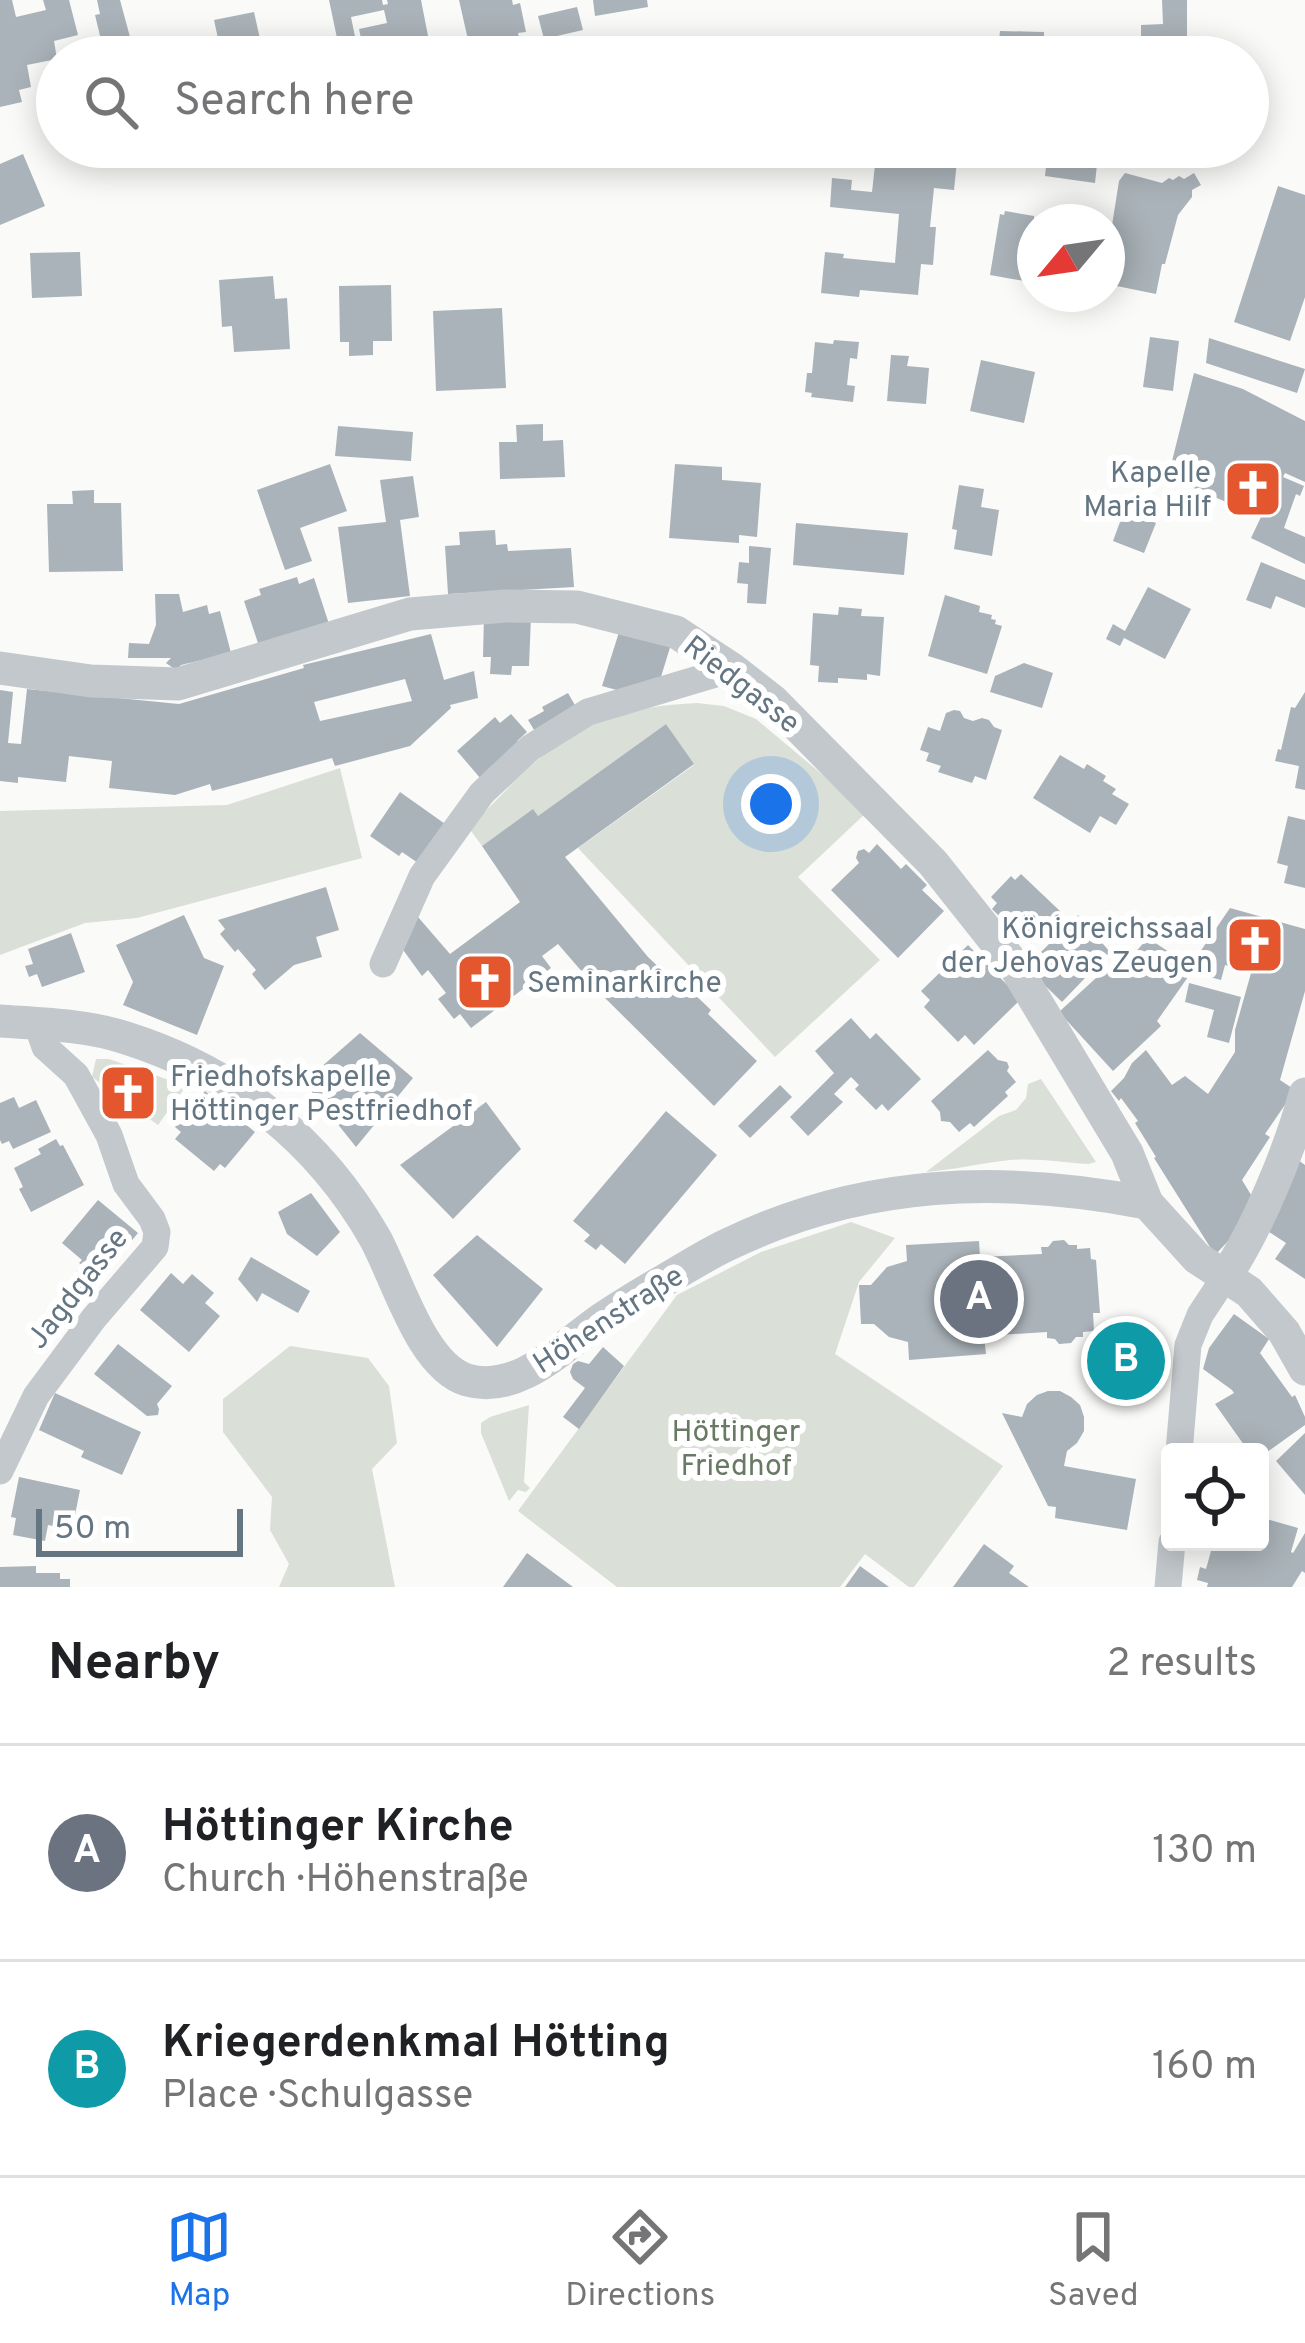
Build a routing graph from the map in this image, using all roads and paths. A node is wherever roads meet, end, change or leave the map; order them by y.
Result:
1 (0, 668) edge
2 (732, 669) junction
3 (383, 964) dead end
4 (0, 1021) edge
5 (37, 1024) junction
6 (1305, 1094) edge
7 (1147, 1203) junction
8 (1225, 1277) junction
9 (1305, 1369) edge
10 (1180, 1443) edge
11 (0, 1471) edge
12 (1171, 1551) edge
13 (1168, 1587) edge

1 - 2 street, Riedgasse
2 - 3 street
2 - 7 street, Riedgasse
4 - 5 street, Höhenstraße
5 - 7 street, Höhenstraße
5 - 11 street, Jagdgasse
6 - 8 street
7 - 8 street, Riedgasse
8 - 9 street, Riedgasse
8 - 10 street
12 - 13 street

